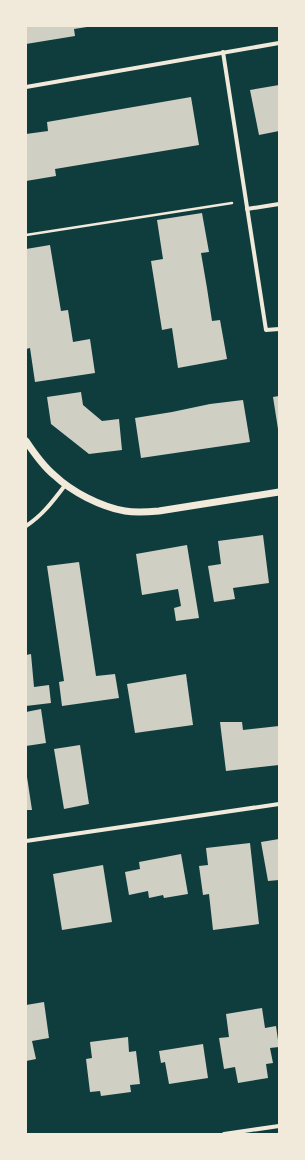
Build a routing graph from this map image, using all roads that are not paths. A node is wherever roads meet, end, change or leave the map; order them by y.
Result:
1 (279, 43) edge
2 (223, 52) junction
3 (26, 87) edge
4 (279, 204) edge
5 (247, 209) junction
6 (279, 329) edge
7 (26, 441) edge
8 (66, 484) junction
9 (279, 492) edge
10 (26, 526) edge
11 (279, 804) edge
12 (26, 840) edge
13 (279, 1126) edge
14 (224, 1134) edge

1 - 2 street
2 - 3 street
2 - 5 street
4 - 5 street
5 - 6 street
7 - 8 street
8 - 9 street
8 - 10 street
11 - 12 street
13 - 14 street

